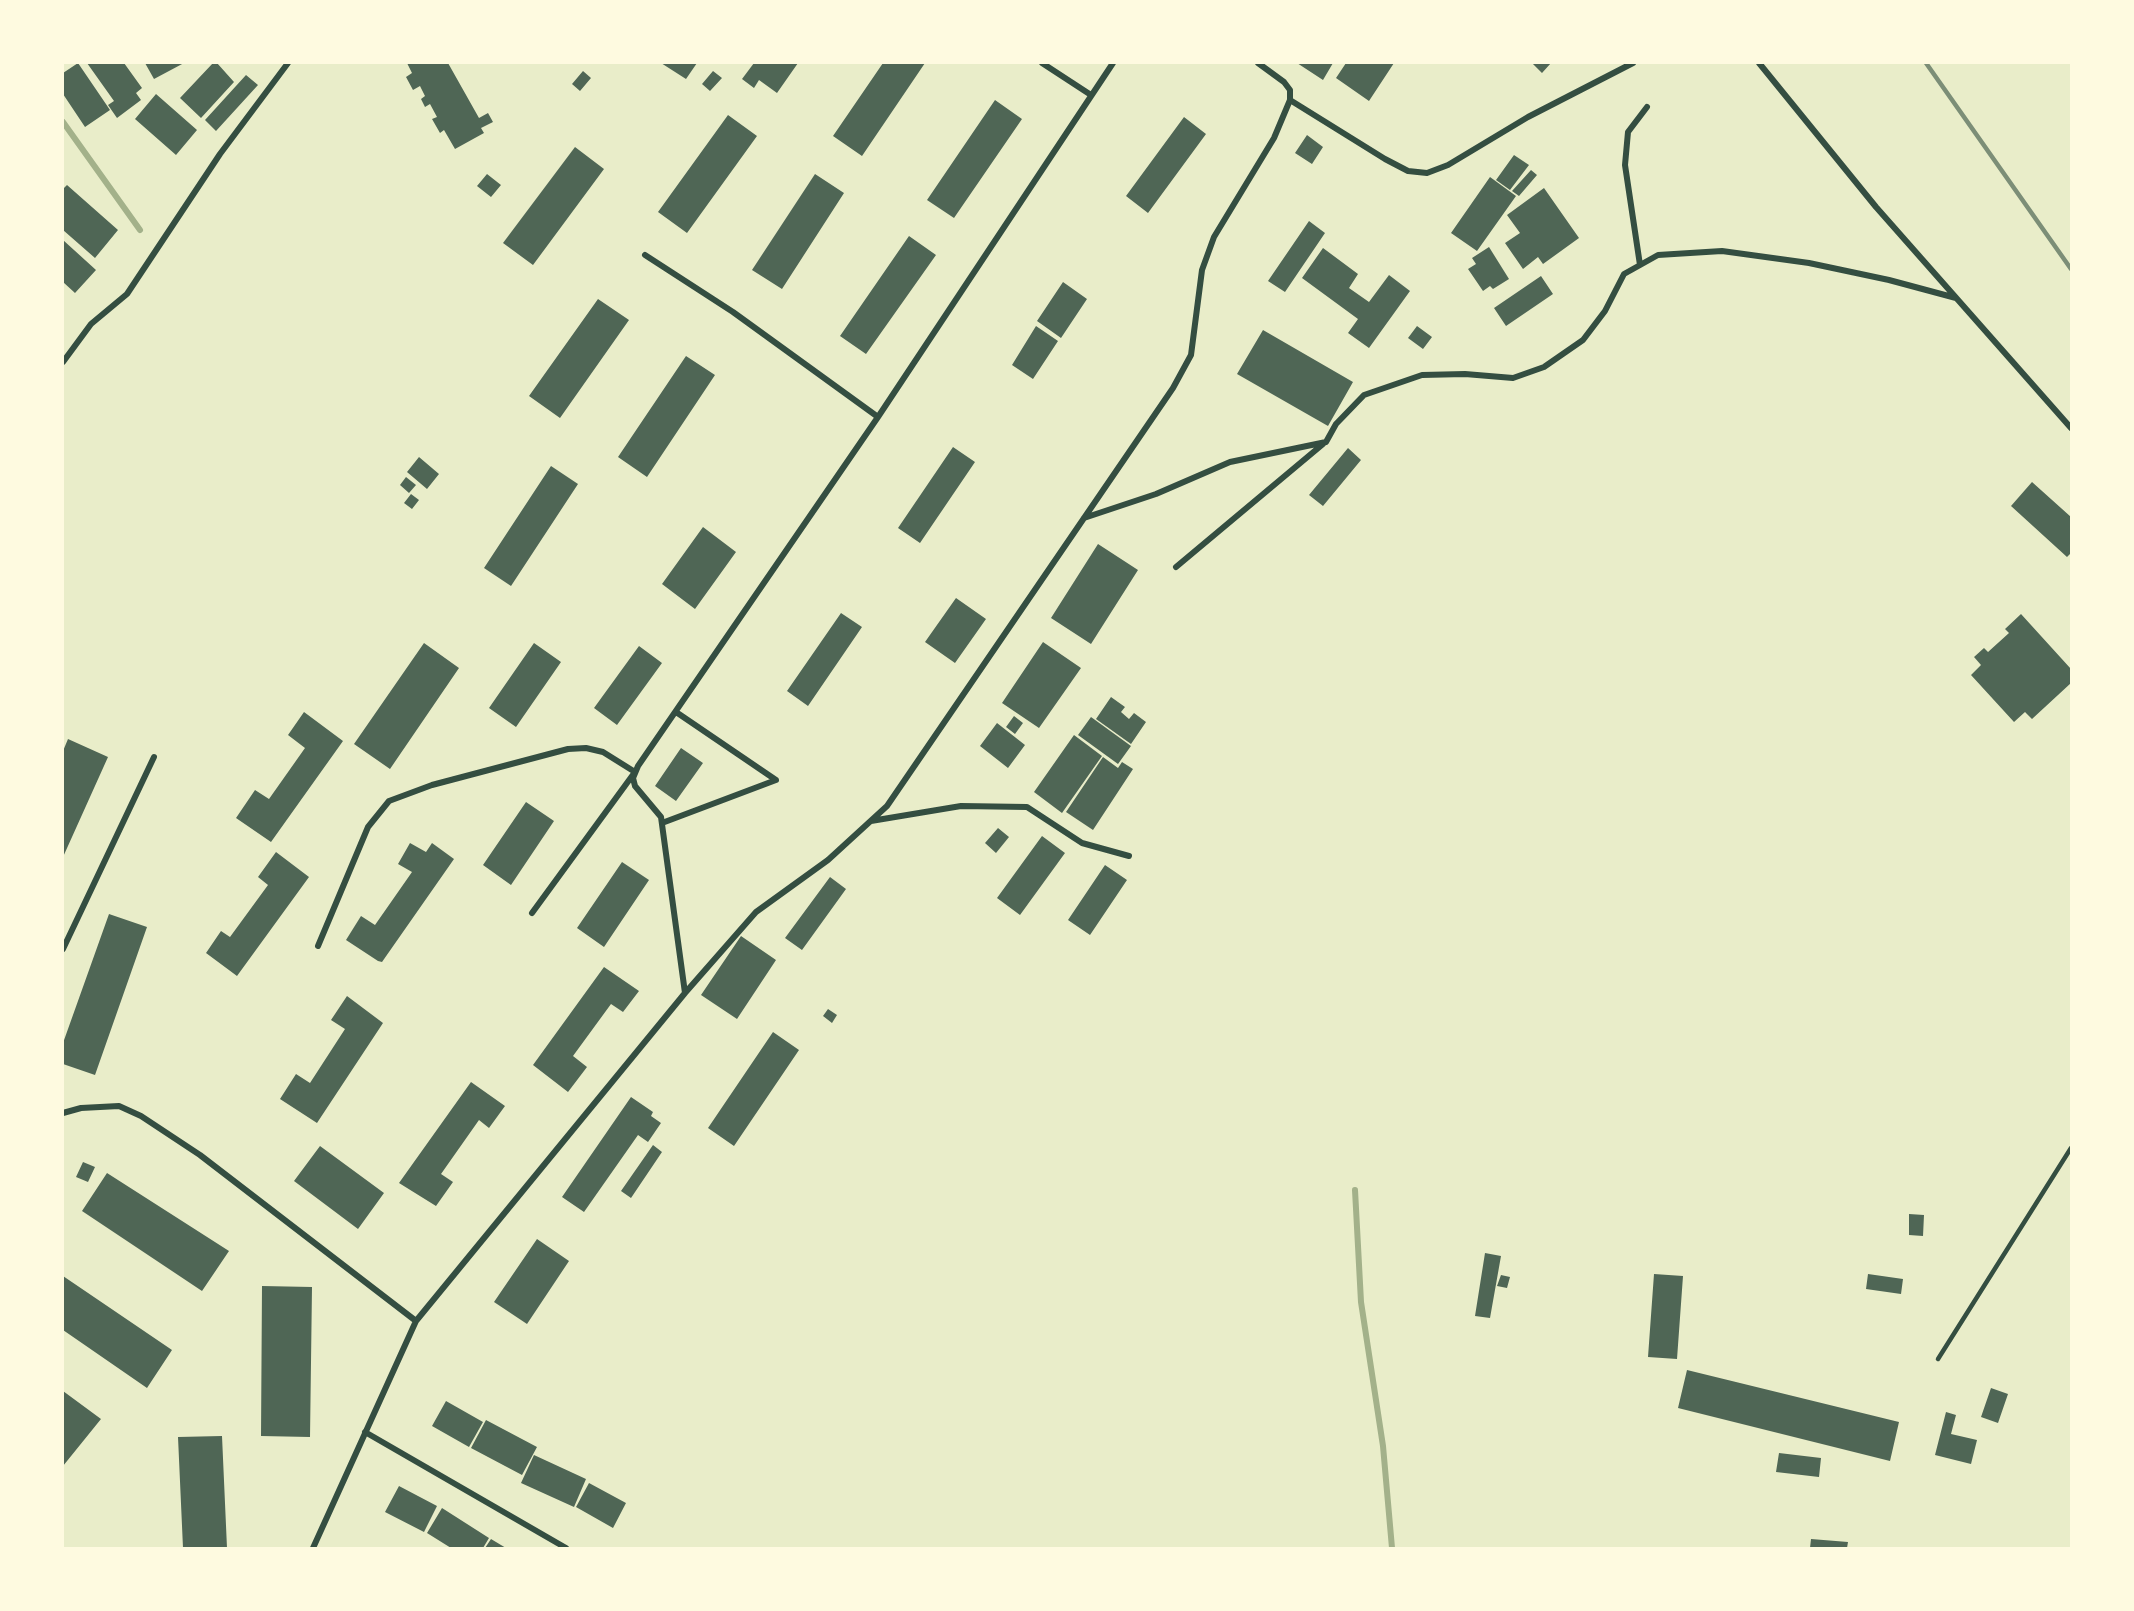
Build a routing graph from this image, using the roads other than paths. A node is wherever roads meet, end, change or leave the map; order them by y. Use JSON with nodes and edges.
{"nodes":[{"id":1,"x":288,"y":63,"type":"edge"},
{"id":2,"x":1042,"y":63,"type":"edge"},
{"id":3,"x":1113,"y":63,"type":"edge"},
{"id":4,"x":1258,"y":63,"type":"edge"},
{"id":5,"x":1633,"y":63,"type":"edge"},
{"id":6,"x":1761,"y":64,"type":"edge"},
{"id":7,"x":1091,"y":95,"type":"junction"},
{"id":8,"x":1290,"y":100,"type":"junction"},
{"id":9,"x":1647,"y":107,"type":"dead end"},
{"id":10,"x":645,"y":255,"type":"dead end"},
{"id":11,"x":1640,"y":265,"type":"junction"},
{"id":12,"x":1956,"y":298,"type":"junction"},
{"id":13,"x":63,"y":362,"type":"edge"},
{"id":14,"x":878,"y":417,"type":"junction"},
{"id":15,"x":2071,"y":428,"type":"edge"},
{"id":16,"x":1326,"y":441,"type":"junction"},
{"id":17,"x":1084,"y":519,"type":"junction"},
{"id":18,"x":1176,"y":567,"type":"dead end"},
{"id":19,"x":676,"y":712,"type":"junction"},
{"id":20,"x":154,"y":757,"type":"dead end"},
{"id":21,"x":635,"y":772,"type":"junction"},
{"id":22,"x":870,"y":821,"type":"junction"},
{"id":23,"x":662,"y":823,"type":"junction"},
{"id":24,"x":1129,"y":856,"type":"dead end"},
{"id":25,"x":532,"y":913,"type":"dead end"},
{"id":26,"x":318,"y":946,"type":"dead end"},
{"id":27,"x":63,"y":949,"type":"edge"},
{"id":28,"x":685,"y":993,"type":"junction"},
{"id":29,"x":63,"y":1113,"type":"edge"},
{"id":30,"x":2071,"y":1148,"type":"edge"},
{"id":31,"x":416,"y":1321,"type":"junction"},
{"id":32,"x":1938,"y":1359,"type":"dead end"},
{"id":33,"x":365,"y":1432,"type":"junction"},
{"id":34,"x":313,"y":1548,"type":"edge"},
{"id":35,"x":566,"y":1548,"type":"edge"}],
"edges":[{"from":1,"to":13,"type":"street"},
{"from":2,"to":7,"type":"street"},
{"from":3,"to":7,"type":"street"},
{"from":4,"to":8,"type":"street"},
{"from":5,"to":8,"type":"street"},
{"from":6,"to":12,"type":"street"},
{"from":7,"to":14,"type":"street"},
{"from":8,"to":17,"type":"street"},
{"from":9,"to":11,"type":"street"},
{"from":10,"to":14,"type":"street"},
{"from":11,"to":12,"type":"street"},
{"from":11,"to":16,"type":"street"},
{"from":12,"to":15,"type":"street"},
{"from":14,"to":19,"type":"street"},
{"from":16,"to":17,"type":"street"},
{"from":16,"to":18,"type":"street"},
{"from":17,"to":22,"type":"street"},
{"from":19,"to":21,"type":"street"},
{"from":19,"to":23,"type":"street"},
{"from":20,"to":27,"type":"street"},
{"from":21,"to":23,"type":"street"},
{"from":21,"to":25,"type":"street"},
{"from":21,"to":26,"type":"street"},
{"from":22,"to":24,"type":"street"},
{"from":22,"to":28,"type":"street"},
{"from":23,"to":28,"type":"street"},
{"from":28,"to":31,"type":"street"},
{"from":29,"to":31,"type":"street"},
{"from":30,"to":32,"type":"lane"},
{"from":31,"to":33,"type":"street"},
{"from":33,"to":34,"type":"street"},
{"from":33,"to":35,"type":"street"}]}
